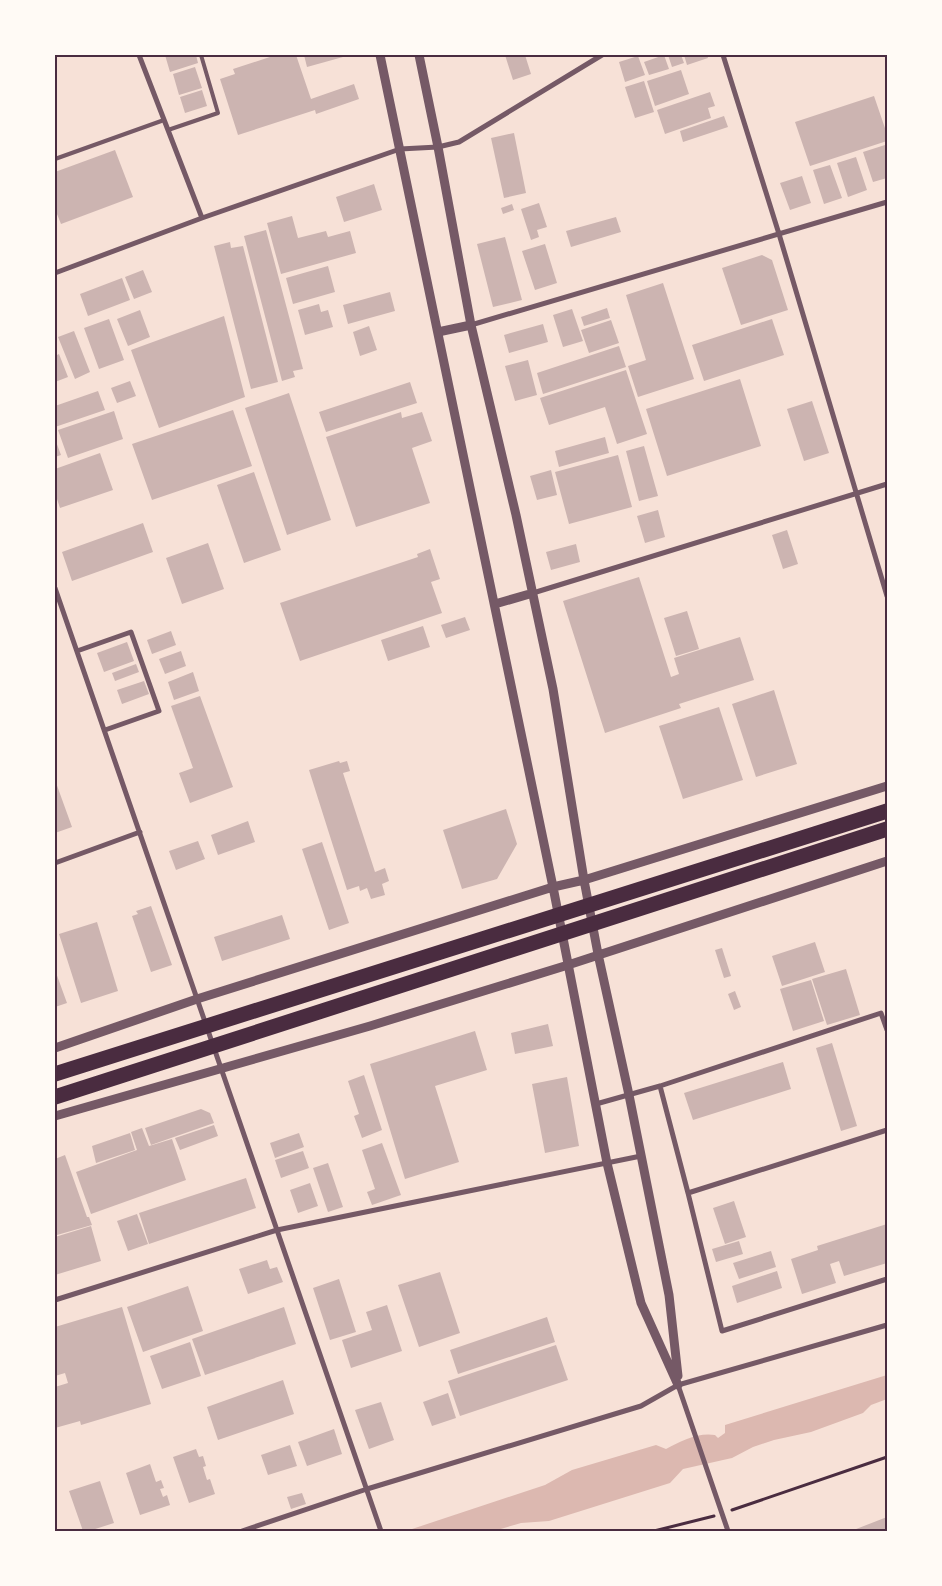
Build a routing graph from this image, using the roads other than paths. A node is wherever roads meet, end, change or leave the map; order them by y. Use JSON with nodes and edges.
{"nodes":[{"id":1,"x":139,"y":55,"type":"edge"},
{"id":2,"x":201,"y":55,"type":"edge"},
{"id":3,"x":380,"y":55,"type":"edge"},
{"id":4,"x":419,"y":55,"type":"edge"},
{"id":5,"x":602,"y":55,"type":"edge"},
{"id":6,"x":723,"y":55,"type":"edge"},
{"id":7,"x":164,"y":120,"type":"junction"},
{"id":8,"x":168,"y":130,"type":"junction"},
{"id":9,"x":438,"y":147,"type":"junction"},
{"id":10,"x":400,"y":149,"type":"junction"},
{"id":11,"x":55,"y":159,"type":"edge"},
{"id":12,"x":887,"y":202,"type":"edge"},
{"id":13,"x":202,"y":218,"type":"junction"},
{"id":14,"x":779,"y":234,"type":"junction"},
{"id":15,"x":55,"y":274,"type":"edge"},
{"id":16,"x":471,"y":325,"type":"junction"},
{"id":17,"x":438,"y":332,"type":"junction"},
{"id":18,"x":887,"y":484,"type":"edge"},
{"id":19,"x":856,"y":494,"type":"junction"},
{"id":20,"x":55,"y":588,"type":"edge"},
{"id":21,"x":533,"y":593,"type":"junction"},
{"id":22,"x":887,"y":596,"type":"edge"},
{"id":23,"x":495,"y":604,"type":"junction"},
{"id":24,"x":77,"y":651,"type":"junction"},
{"id":25,"x":105,"y":730,"type":"junction"},
{"id":26,"x":887,"y":786,"type":"edge"},
{"id":27,"x":887,"y":811,"type":"edge"},
{"id":28,"x":887,"y":829,"type":"edge"},
{"id":29,"x":140,"y":832,"type":"junction"},
{"id":30,"x":887,"y":861,"type":"edge"},
{"id":31,"x":55,"y":863,"type":"edge"},
{"id":32,"x":584,"y":880,"type":"junction"},
{"id":33,"x":553,"y":887,"type":"junction"},
{"id":34,"x":598,"y":954,"type":"junction"},
{"id":35,"x":568,"y":965,"type":"junction"},
{"id":36,"x":196,"y":998,"type":"junction"},
{"id":37,"x":887,"y":1030,"type":"edge"},
{"id":38,"x":55,"y":1048,"type":"edge"},
{"id":39,"x":222,"y":1068,"type":"junction"},
{"id":40,"x":55,"y":1074,"type":"edge"},
{"id":41,"x":660,"y":1086,"type":"junction"},
{"id":42,"x":629,"y":1095,"type":"junction"},
{"id":43,"x":55,"y":1097,"type":"edge"},
{"id":44,"x":596,"y":1104,"type":"junction"},
{"id":45,"x":55,"y":1116,"type":"edge"},
{"id":46,"x":887,"y":1130,"type":"edge"},
{"id":47,"x":641,"y":1156,"type":"junction"},
{"id":48,"x":607,"y":1164,"type":"junction"},
{"id":49,"x":688,"y":1193,"type":"junction"},
{"id":50,"x":277,"y":1230,"type":"junction"},
{"id":51,"x":887,"y":1279,"type":"edge"},
{"id":52,"x":55,"y":1300,"type":"edge"},
{"id":53,"x":887,"y":1325,"type":"edge"},
{"id":54,"x":678,"y":1385,"type":"junction"},
{"id":55,"x":368,"y":1492,"type":"junction"},
{"id":56,"x":242,"y":1531,"type":"edge"},
{"id":57,"x":382,"y":1531,"type":"edge"},
{"id":58,"x":728,"y":1531,"type":"edge"}],
"edges":[{"from":1,"to":7,"type":"street"},
{"from":2,"to":8,"type":"lane"},
{"from":3,"to":10,"type":"street"},
{"from":4,"to":9,"type":"street"},
{"from":5,"to":9,"type":"street"},
{"from":6,"to":14,"type":"street"},
{"from":7,"to":8,"type":"street"},
{"from":7,"to":11,"type":"lane"},
{"from":8,"to":13,"type":"street"},
{"from":9,"to":10,"type":"street"},
{"from":9,"to":16,"type":"street"},
{"from":10,"to":13,"type":"street"},
{"from":10,"to":17,"type":"street"},
{"from":12,"to":14,"type":"street"},
{"from":13,"to":15,"type":"street"},
{"from":14,"to":16,"type":"street"},
{"from":14,"to":19,"type":"street"},
{"from":16,"to":17,"type":"street"},
{"from":16,"to":21,"type":"street"},
{"from":17,"to":23,"type":"street"},
{"from":18,"to":19,"type":"street"},
{"from":19,"to":21,"type":"street"},
{"from":19,"to":22,"type":"street"},
{"from":20,"to":24,"type":"street"},
{"from":21,"to":23,"type":"street"},
{"from":21,"to":32,"type":"street"},
{"from":23,"to":33,"type":"street"},
{"from":24,"to":25,"type":"street"},
{"from":24,"to":25,"type":"street"},
{"from":25,"to":29,"type":"street"},
{"from":26,"to":32,"type":"street"},
{"from":27,"to":40,"type":"highway"},
{"from":28,"to":43,"type":"highway"},
{"from":29,"to":31,"type":"street"},
{"from":29,"to":36,"type":"street"},
{"from":30,"to":34,"type":"street"},
{"from":32,"to":33,"type":"street"},
{"from":32,"to":34,"type":"street"},
{"from":33,"to":35,"type":"street"},
{"from":33,"to":36,"type":"street"},
{"from":34,"to":35,"type":"street"},
{"from":34,"to":42,"type":"street"},
{"from":35,"to":39,"type":"street"},
{"from":35,"to":44,"type":"street"},
{"from":36,"to":38,"type":"street"},
{"from":36,"to":39,"type":"street"},
{"from":37,"to":41,"type":"street"},
{"from":39,"to":45,"type":"street"},
{"from":39,"to":50,"type":"street"},
{"from":41,"to":42,"type":"street"},
{"from":41,"to":49,"type":"street"},
{"from":42,"to":44,"type":"street"},
{"from":42,"to":47,"type":"street"},
{"from":44,"to":48,"type":"street"},
{"from":46,"to":49,"type":"street"},
{"from":47,"to":48,"type":"street"},
{"from":47,"to":54,"type":"street"},
{"from":48,"to":50,"type":"street"},
{"from":48,"to":54,"type":"street"},
{"from":49,"to":51,"type":"street"},
{"from":50,"to":52,"type":"street"},
{"from":50,"to":55,"type":"street"},
{"from":53,"to":54,"type":"street"},
{"from":54,"to":55,"type":"street"},
{"from":54,"to":58,"type":"street"},
{"from":55,"to":56,"type":"street"},
{"from":55,"to":57,"type":"street"}]}
